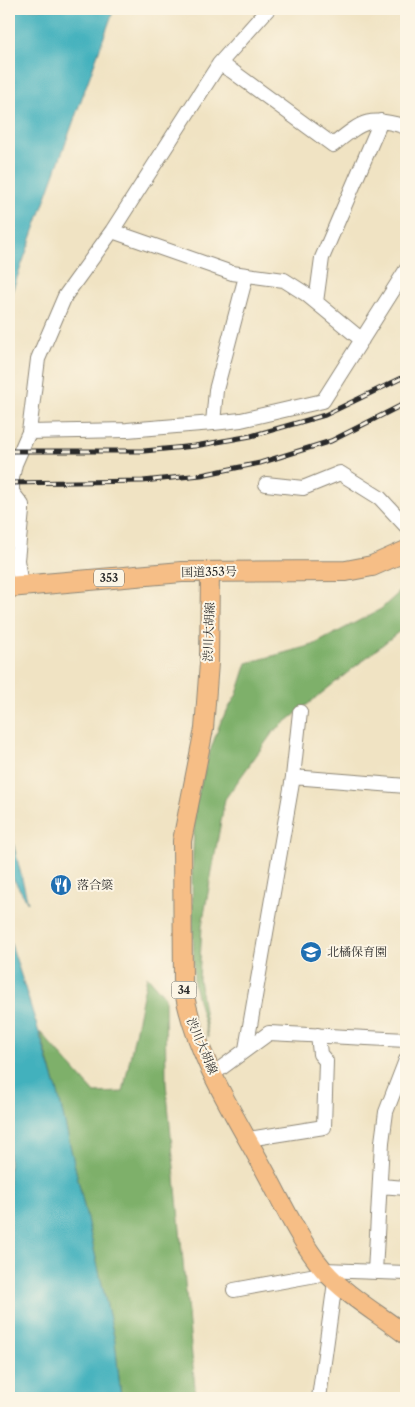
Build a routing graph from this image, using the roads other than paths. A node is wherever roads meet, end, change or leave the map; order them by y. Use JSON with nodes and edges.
{"nodes":[{"id":1,"x":268,"y":9,"type":"edge"},
{"id":2,"x":219,"y":64,"type":"junction"},
{"id":3,"x":381,"y":121,"type":"junction"},
{"id":4,"x":406,"y":127,"type":"edge"},
{"id":5,"x":112,"y":231,"type":"junction"},
{"id":6,"x":406,"y":270,"type":"edge"},
{"id":7,"x":246,"y":276,"type":"junction"},
{"id":8,"x":316,"y":302,"type":"junction"},
{"id":9,"x":362,"y":340,"type":"junction"},
{"id":10,"x":214,"y":423,"type":"junction"},
{"id":11,"x":29,"y":432,"type":"junction"},
{"id":12,"x":266,"y":484,"type":"dead end"},
{"id":13,"x":406,"y":526,"type":"edge"},
{"id":14,"x":406,"y":551,"type":"edge"},
{"id":15,"x":210,"y":572,"type":"junction"},
{"id":16,"x":15,"y":587,"type":"edge"},
{"id":17,"x":300,"y":712,"type":"dead end"},
{"id":18,"x":293,"y":778,"type":"junction"},
{"id":19,"x":406,"y":786,"type":"edge"},
{"id":20,"x":318,"y":1034,"type":"junction"},
{"id":21,"x":406,"y":1040,"type":"edge"},
{"id":22,"x":246,"y":1049,"type":"junction"},
{"id":23,"x":406,"y":1060,"type":"edge"},
{"id":24,"x":213,"y":1074,"type":"junction"},
{"id":25,"x":248,"y":1139,"type":"junction"},
{"id":26,"x":380,"y":1186,"type":"junction"},
{"id":27,"x":406,"y":1188,"type":"edge"},
{"id":28,"x":376,"y":1272,"type":"junction"},
{"id":29,"x":406,"y":1273,"type":"edge"},
{"id":30,"x":328,"y":1275,"type":"junction"},
{"id":31,"x":234,"y":1290,"type":"dead end"},
{"id":32,"x":406,"y":1335,"type":"edge"},
{"id":33,"x":319,"y":1398,"type":"edge"}],
"edges":[{"from":1,"to":2,"type":"street"},
{"from":2,"to":3,"type":"street"},
{"from":2,"to":5,"type":"street"},
{"from":3,"to":4,"type":"street"},
{"from":3,"to":8,"type":"street"},
{"from":5,"to":7,"type":"street"},
{"from":5,"to":11,"type":"street"},
{"from":6,"to":9,"type":"street"},
{"from":7,"to":8,"type":"street"},
{"from":7,"to":10,"type":"street"},
{"from":8,"to":9,"type":"street"},
{"from":9,"to":10,"type":"street"},
{"from":10,"to":11,"type":"street"},
{"from":11,"to":16,"type":"street"},
{"from":12,"to":13,"type":"street"},
{"from":14,"to":15,"type":"highway","name":"国道353号","number":"353"},
{"from":15,"to":16,"type":"highway","name":"国道353号","number":"353"},
{"from":15,"to":24,"type":"main road","name":"渋川大胡線","number":"34"},
{"from":17,"to":18,"type":"street"},
{"from":18,"to":19,"type":"street"},
{"from":18,"to":22,"type":"street"},
{"from":20,"to":21,"type":"street"},
{"from":20,"to":22,"type":"street"},
{"from":20,"to":25,"type":"street"},
{"from":22,"to":24,"type":"street"},
{"from":23,"to":26,"type":"street"},
{"from":24,"to":25,"type":"main road","name":"渋川大胡線","number":"34"},
{"from":25,"to":30,"type":"main road","name":"渋川大胡線","number":"34"},
{"from":26,"to":27,"type":"street"},
{"from":26,"to":28,"type":"street"},
{"from":28,"to":29,"type":"street"},
{"from":28,"to":30,"type":"street"},
{"from":30,"to":31,"type":"street"},
{"from":30,"to":32,"type":"main road","name":"渋川大胡線","number":"34"},
{"from":30,"to":33,"type":"street"}]}
